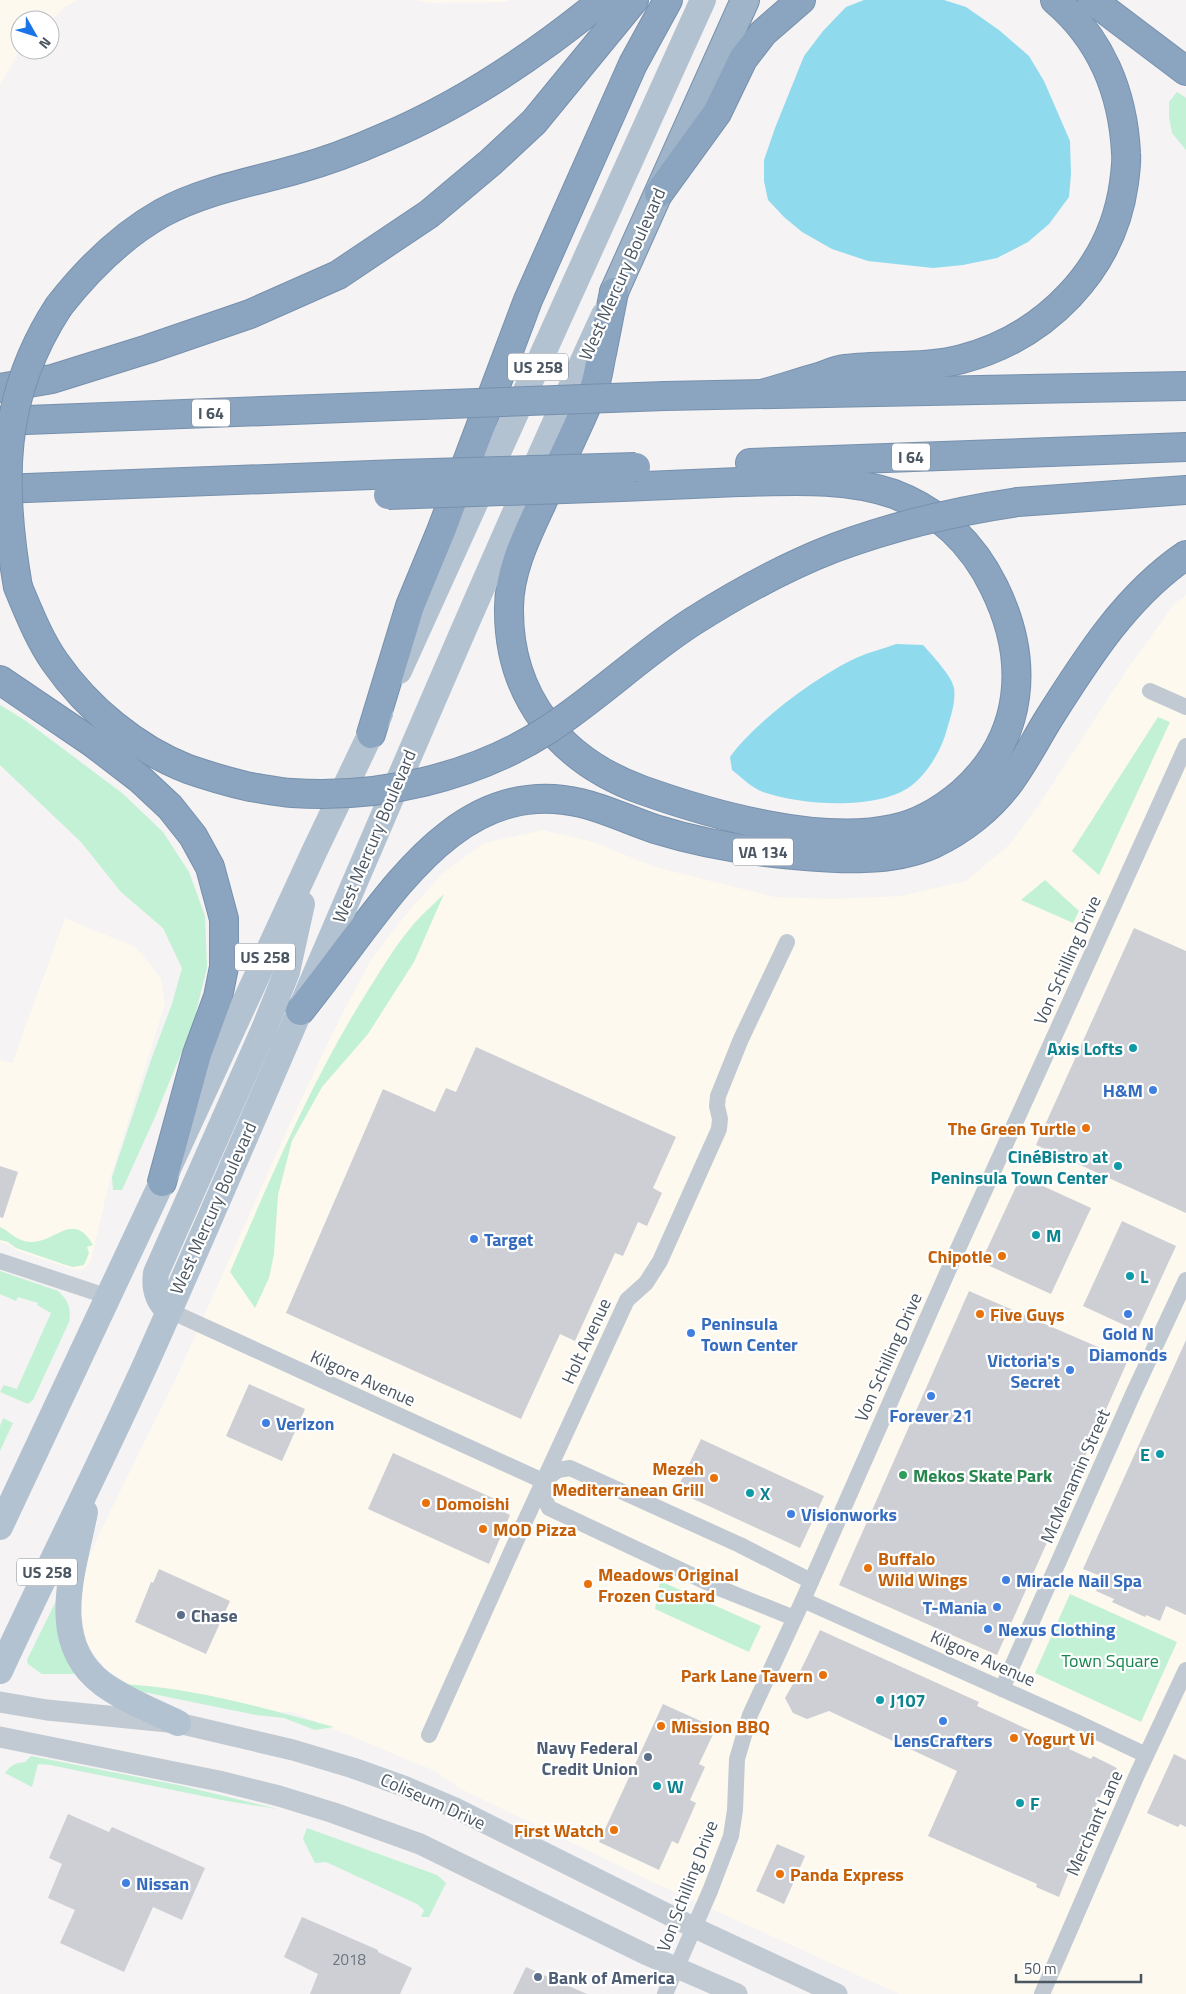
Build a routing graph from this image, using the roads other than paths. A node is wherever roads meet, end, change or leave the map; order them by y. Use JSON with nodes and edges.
{"nodes":[{"id":1,"x":603,"y":0,"type":"edge"},
{"id":2,"x":634,"y":0,"type":"edge"},
{"id":3,"x":668,"y":0,"type":"edge"},
{"id":4,"x":703,"y":0,"type":"edge"},
{"id":5,"x":745,"y":0,"type":"edge"},
{"id":6,"x":801,"y":0,"type":"edge"},
{"id":7,"x":1055,"y":0,"type":"edge"},
{"id":8,"x":1092,"y":0,"type":"edge"},
{"id":9,"x":1186,"y":71,"type":"edge"},
{"id":10,"x":659,"y":193,"type":"junction"},
{"id":11,"x":614,"y":292,"type":"junction"},
{"id":12,"x":1186,"y":386,"type":"edge"},
{"id":13,"x":0,"y":388,"type":"edge"},
{"id":14,"x":765,"y":393,"type":"junction"},
{"id":15,"x":0,"y":421,"type":"edge"},
{"id":16,"x":1186,"y":447,"type":"edge"},
{"id":17,"x":629,"y":477,"type":"junction"},
{"id":18,"x":0,"y":489,"type":"edge"},
{"id":19,"x":1186,"y":490,"type":"edge"},
{"id":20,"x":1186,"y":555,"type":"edge"},
{"id":21,"x":0,"y":680,"type":"edge"},
{"id":22,"x":1150,"y":691,"type":"dead end"},
{"id":23,"x":1186,"y":707,"type":"edge"},
{"id":24,"x":371,"y":734,"type":"junction"},
{"id":25,"x":1186,"y":746,"type":"edge"},
{"id":26,"x":315,"y":850,"type":"junction"},
{"id":27,"x":787,"y":942,"type":"dead end"},
{"id":28,"x":300,"y":1011,"type":"junction"},
{"id":29,"x":162,"y":1182,"type":"junction"},
{"id":30,"x":0,"y":1261,"type":"edge"},
{"id":31,"x":1186,"y":1280,"type":"edge"},
{"id":32,"x":109,"y":1297,"type":"junction"},
{"id":33,"x":168,"y":1310,"type":"junction"},
{"id":34,"x":93,"y":1472,"type":"junction"},
{"id":35,"x":543,"y":1481,"type":"junction"},
{"id":36,"x":0,"y":1527,"type":"edge"},
{"id":37,"x":811,"y":1581,"type":"junction"},
{"id":38,"x":803,"y":1600,"type":"junction"},
{"id":39,"x":794,"y":1618,"type":"junction"},
{"id":40,"x":1186,"y":1670,"type":"edge"},
{"id":41,"x":0,"y":1671,"type":"edge"},
{"id":42,"x":1002,"y":1689,"type":"junction"},
{"id":43,"x":0,"y":1702,"type":"edge"},
{"id":44,"x":178,"y":1723,"type":"junction"},
{"id":45,"x":429,"y":1735,"type":"dead end"},
{"id":46,"x":0,"y":1737,"type":"edge"},
{"id":47,"x":1146,"y":1755,"type":"junction"},
{"id":48,"x":695,"y":1928,"type":"junction"},
{"id":49,"x":677,"y":1967,"type":"junction"},
{"id":50,"x":665,"y":1994,"type":"edge"},
{"id":51,"x":737,"y":1994,"type":"edge"},
{"id":52,"x":837,"y":1994,"type":"edge"},
{"id":53,"x":1042,"y":1994,"type":"edge"}],
"edges":[{"from":1,"to":19,"type":"highway","bridge":true},
{"from":2,"to":13,"type":"highway"},
{"from":3,"to":24,"type":"highway"},
{"from":4,"to":24,"type":"main road","number":"US 258"},
{"from":5,"to":10,"type":"highway","name":"West Mercury Boulevard","number":"US 258"},
{"from":6,"to":10,"type":"highway"},
{"from":7,"to":14,"type":"highway"},
{"from":8,"to":9,"type":"highway"},
{"from":10,"to":11,"type":"highway","name":"West Mercury Boulevard","number":"US 258"},
{"from":11,"to":17,"type":"highway"},
{"from":11,"to":28,"type":"main road","name":"West Mercury Boulevard","number":"US 258"},
{"from":12,"to":14,"type":"highway","number":"I 64"},
{"from":14,"to":15,"type":"highway","number":"I 64","bridge":true},
{"from":16,"to":17,"type":"highway","number":"I 64"},
{"from":17,"to":18,"type":"highway","number":"I 64","bridge":true},
{"from":20,"to":28,"type":"highway","number":"VA 134"},
{"from":21,"to":29,"type":"highway"},
{"from":22,"to":23,"type":"street"},
{"from":24,"to":26,"type":"main road","number":"US 258"},
{"from":25,"to":37,"type":"street","name":"Von Schilling Drive"},
{"from":26,"to":29,"type":"main road","number":"US 258"},
{"from":26,"to":33,"type":"main road"},
{"from":27,"to":35,"type":"street","name":"Holt Avenue"},
{"from":28,"to":33,"type":"main road","name":"West Mercury Boulevard","number":"US 258"},
{"from":29,"to":32,"type":"main road","number":"US 258"},
{"from":30,"to":32,"type":"street"},
{"from":31,"to":42,"type":"street","name":"McMenamin Street"},
{"from":32,"to":36,"type":"main road","number":"US 258"},
{"from":33,"to":34,"type":"main road","name":"West Mercury Boulevard","number":"US 258"},
{"from":33,"to":35,"type":"street","name":"Kilgore Avenue"},
{"from":34,"to":41,"type":"main road","name":"West Mercury Boulevard","number":"US 258"},
{"from":34,"to":44,"type":"main road"},
{"from":35,"to":37,"type":"street"},
{"from":35,"to":39,"type":"street"},
{"from":35,"to":45,"type":"street","name":"Holt Avenue"},
{"from":37,"to":38,"type":"street","name":"Von Schilling Drive"},
{"from":38,"to":39,"type":"street","name":"Von Schilling Drive"},
{"from":38,"to":42,"type":"street","name":"Kilgore Avenue"},
{"from":39,"to":48,"type":"street","name":"Von Schilling Drive"},
{"from":40,"to":47,"type":"street","name":"Merchant Lane"},
{"from":42,"to":47,"type":"street","name":"Kilgore Avenue"},
{"from":43,"to":44,"type":"street","name":"Coliseum Drive"},
{"from":44,"to":48,"type":"street","name":"Coliseum Drive"},
{"from":46,"to":49,"type":"street"},
{"from":47,"to":53,"type":"street","name":"Merchant Lane"},
{"from":48,"to":49,"type":"street","name":"Von Schilling Drive"},
{"from":48,"to":52,"type":"street","name":"Coliseum Drive"},
{"from":49,"to":50,"type":"street","name":"Von Schilling Drive"},
{"from":49,"to":51,"type":"street"}]}
